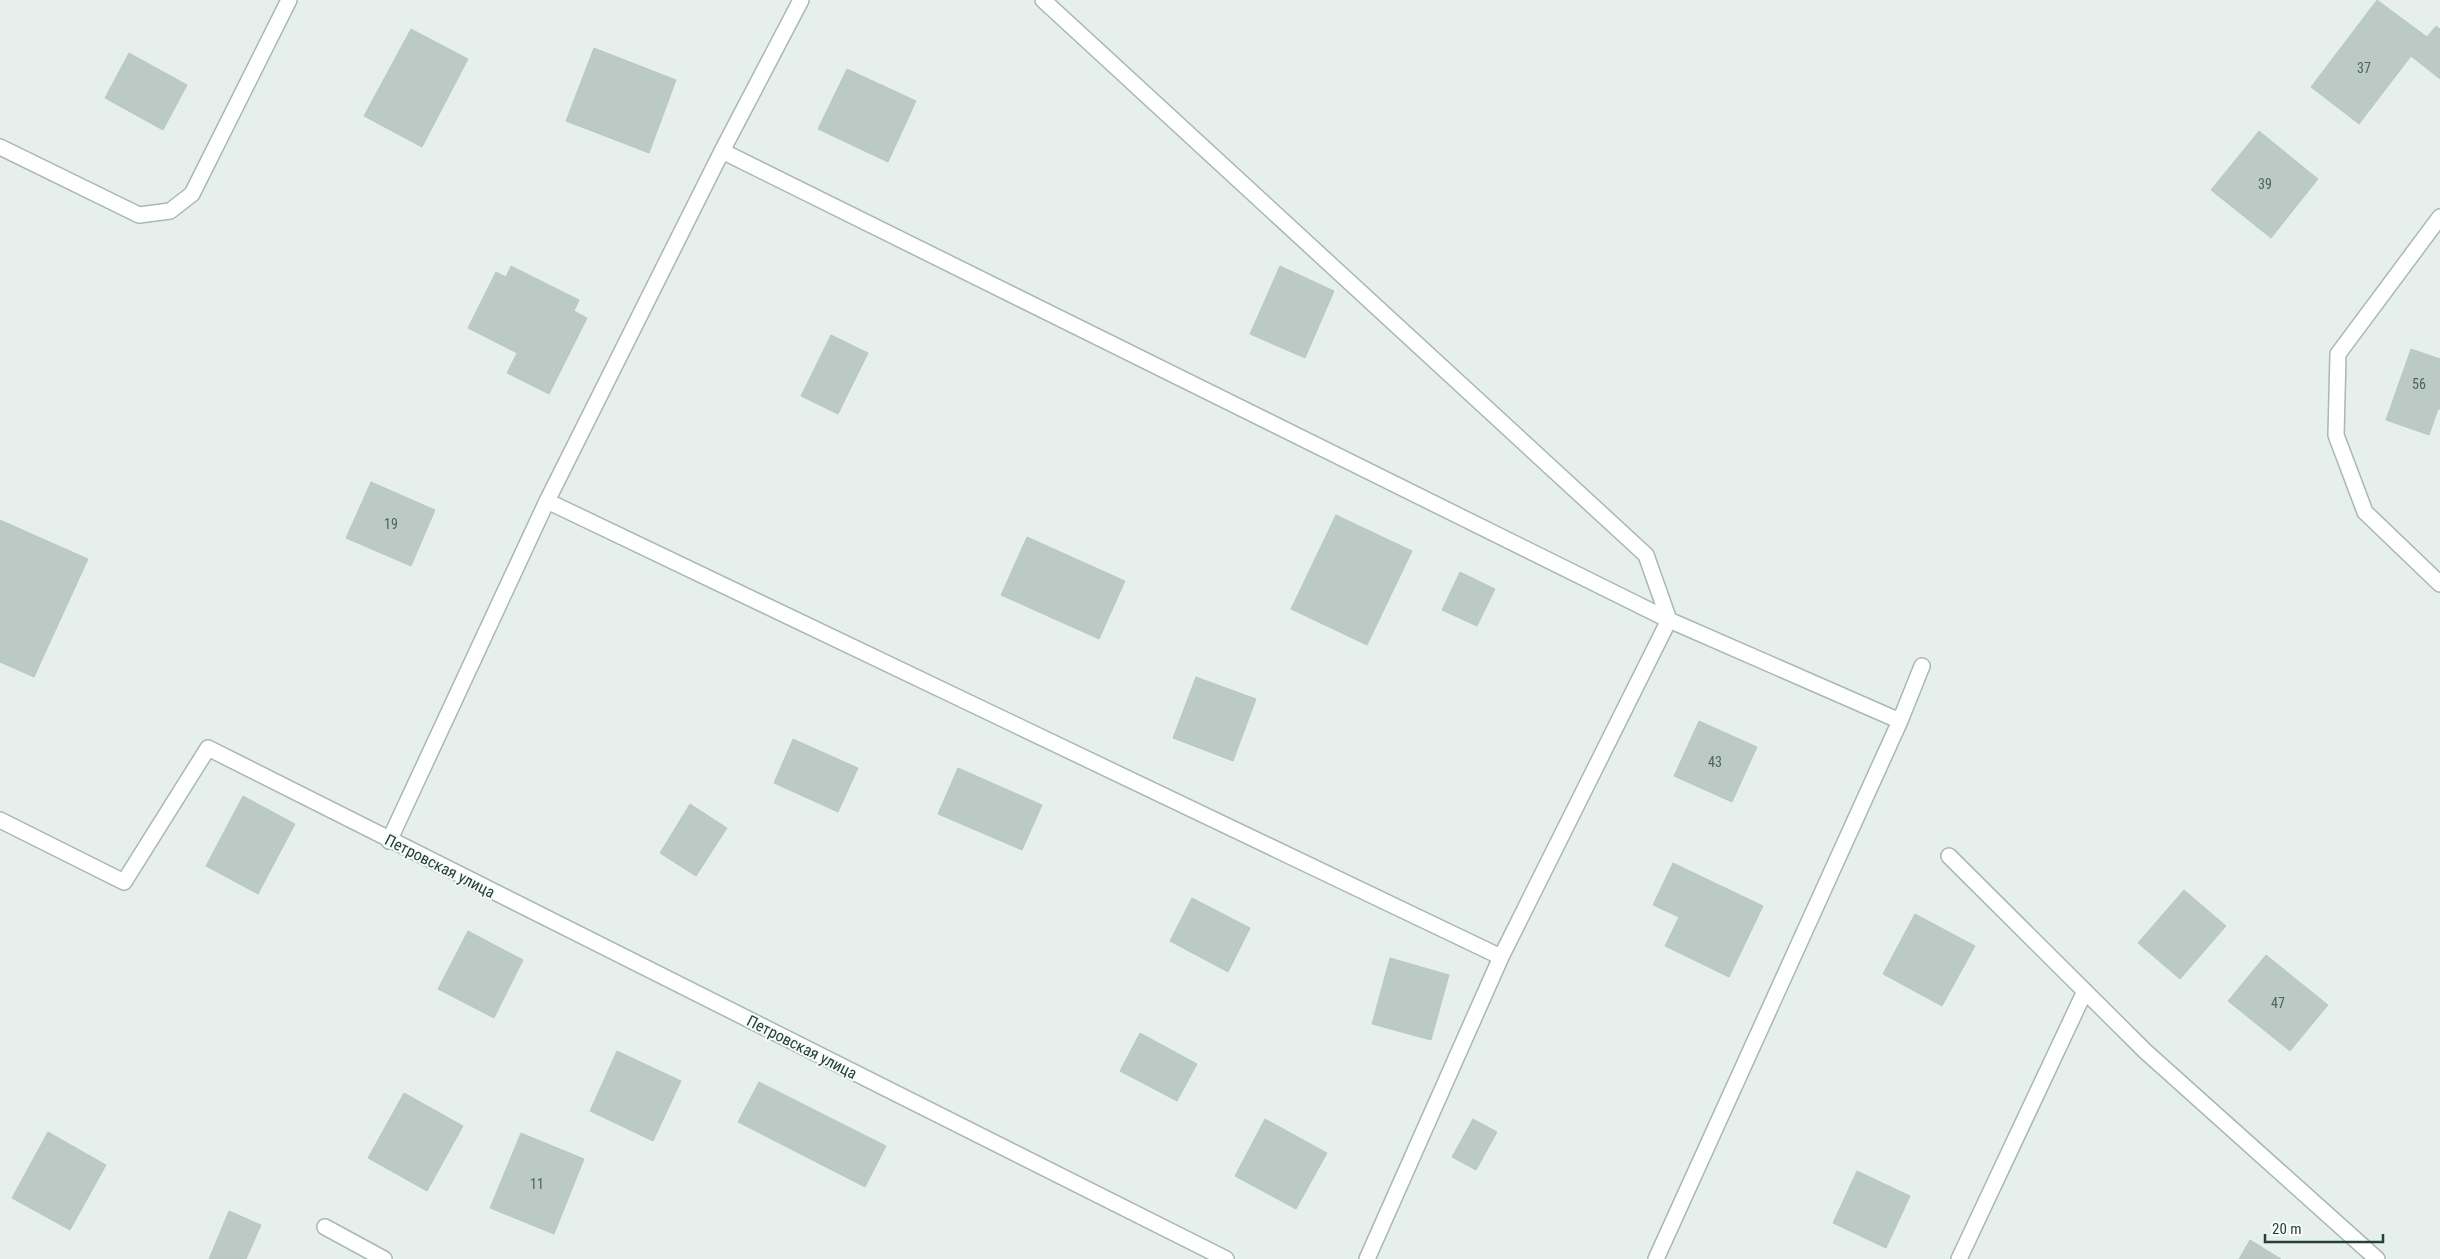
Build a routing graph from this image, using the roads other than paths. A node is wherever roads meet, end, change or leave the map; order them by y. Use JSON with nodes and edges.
{"nodes":[{"id":1,"x":289,"y":0,"type":"edge"},
{"id":2,"x":801,"y":0,"type":"edge"},
{"id":3,"x":1043,"y":0,"type":"edge"},
{"id":4,"x":0,"y":147,"type":"edge"},
{"id":5,"x":722,"y":151,"type":"junction"},
{"id":6,"x":2440,"y":217,"type":"edge"},
{"id":7,"x":547,"y":501,"type":"junction"},
{"id":8,"x":2440,"y":584,"type":"edge"},
{"id":9,"x":1669,"y":620,"type":"junction"},
{"id":10,"x":1922,"y":666,"type":"dead end"},
{"id":11,"x":1900,"y":721,"type":"junction"},
{"id":12,"x":0,"y":820,"type":"edge"},
{"id":13,"x":384,"y":838,"type":"junction"},
{"id":14,"x":1949,"y":856,"type":"dead end"},
{"id":15,"x":1501,"y":957,"type":"junction"},
{"id":16,"x":2085,"y":991,"type":"junction"},
{"id":17,"x":325,"y":1227,"type":"dead end"},
{"id":18,"x":384,"y":1259,"type":"edge"},
{"id":19,"x":1226,"y":1259,"type":"edge"},
{"id":20,"x":1367,"y":1259,"type":"edge"},
{"id":21,"x":1656,"y":1259,"type":"edge"},
{"id":22,"x":1959,"y":1259,"type":"edge"},
{"id":23,"x":2377,"y":1259,"type":"edge"}],
"edges":[{"from":1,"to":4,"type":"street"},
{"from":2,"to":5,"type":"street"},
{"from":3,"to":9,"type":"street"},
{"from":5,"to":7,"type":"street"},
{"from":5,"to":9,"type":"street"},
{"from":6,"to":8,"type":"street"},
{"from":7,"to":13,"type":"street"},
{"from":7,"to":15,"type":"street"},
{"from":9,"to":11,"type":"street"},
{"from":9,"to":15,"type":"street"},
{"from":10,"to":11,"type":"street"},
{"from":11,"to":21,"type":"street"},
{"from":12,"to":13,"type":"street","name":"Петровская улица"},
{"from":13,"to":19,"type":"street","name":"Петровская улица"},
{"from":14,"to":16,"type":"street"},
{"from":15,"to":20,"type":"street"},
{"from":16,"to":22,"type":"street"},
{"from":16,"to":23,"type":"street"},
{"from":17,"to":18,"type":"street"}]}
